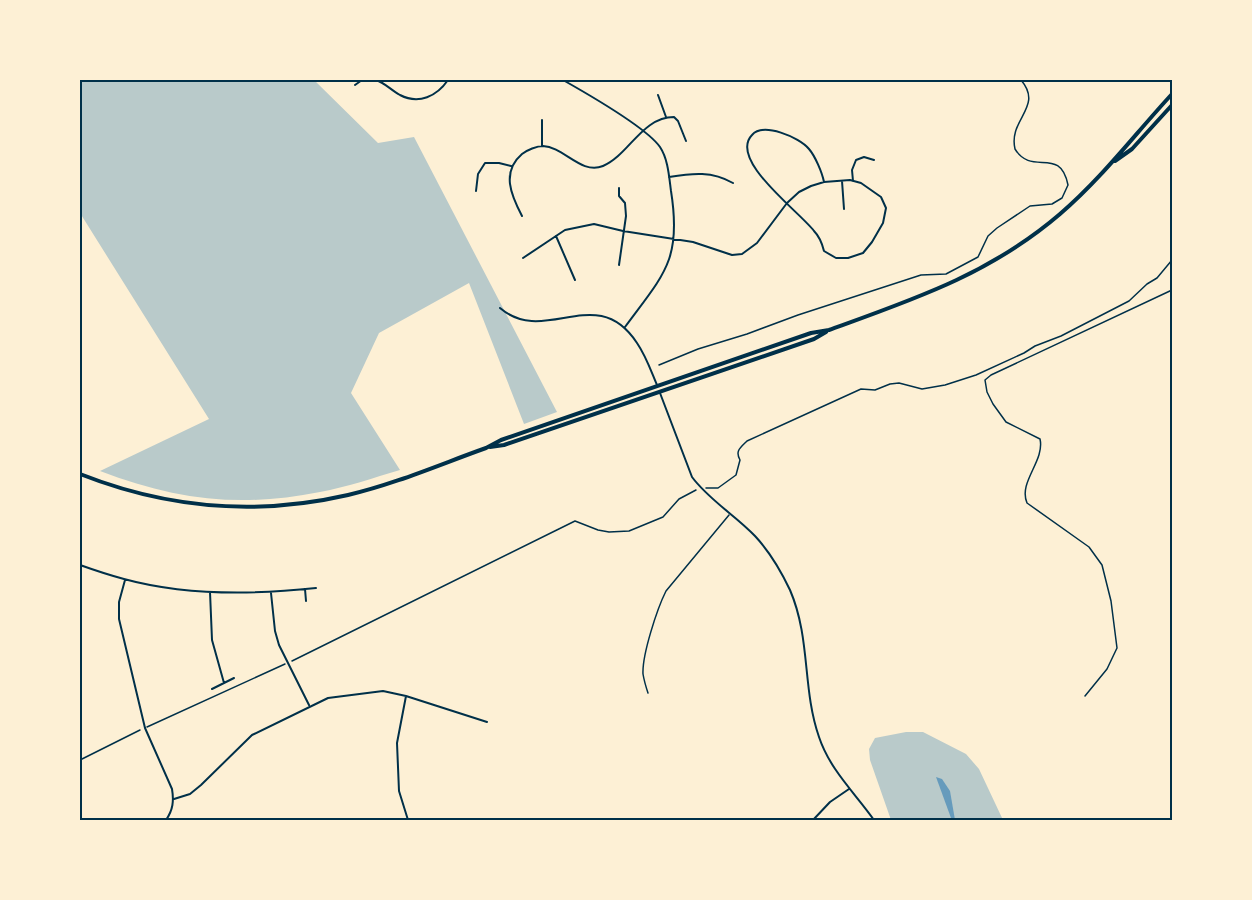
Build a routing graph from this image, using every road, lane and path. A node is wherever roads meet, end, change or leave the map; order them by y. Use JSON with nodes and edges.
{"nodes":[{"id":1,"x":362,"y":80,"type":"edge"},
{"id":2,"x":376,"y":80,"type":"edge"},
{"id":3,"x":448,"y":80,"type":"edge"},
{"id":4,"x":563,"y":80,"type":"edge"},
{"id":5,"x":1021,"y":80,"type":"edge"},
{"id":6,"x":355,"y":85,"type":"dead end"},
{"id":7,"x":1173,"y":94,"type":"edge"},
{"id":8,"x":658,"y":95,"type":"dead end"},
{"id":9,"x":1173,"y":108,"type":"edge"},
{"id":10,"x":666,"y":117,"type":"junction"},
{"id":11,"x":542,"y":120,"type":"dead end"},
{"id":12,"x":643,"y":130,"type":"junction"},
{"id":13,"x":686,"y":141,"type":"dead end"},
{"id":14,"x":542,"y":146,"type":"junction"},
{"id":15,"x":874,"y":160,"type":"dead end"},
{"id":16,"x":1112,"y":164,"type":"junction"},
{"id":17,"x":511,"y":166,"type":"junction"},
{"id":18,"x":669,"y":177,"type":"junction"},
{"id":19,"x":842,"y":181,"type":"junction"},
{"id":20,"x":853,"y":181,"type":"junction"},
{"id":21,"x":824,"y":182,"type":"junction"},
{"id":22,"x":733,"y":183,"type":"dead end"},
{"id":23,"x":619,"y":188,"type":"dead end"},
{"id":24,"x":476,"y":191,"type":"dead end"},
{"id":25,"x":787,"y":203,"type":"junction"},
{"id":26,"x":844,"y":209,"type":"dead end"},
{"id":27,"x":522,"y":216,"type":"dead end"},
{"id":28,"x":622,"y":231,"type":"junction"},
{"id":29,"x":556,"y":236,"type":"junction"},
{"id":30,"x":674,"y":240,"type":"junction"},
{"id":31,"x":523,"y":258,"type":"dead end"},
{"id":32,"x":1173,"y":260,"type":"edge"},
{"id":33,"x":619,"y":265,"type":"dead end"},
{"id":34,"x":575,"y":280,"type":"dead end"},
{"id":35,"x":1173,"y":290,"type":"edge"},
{"id":36,"x":500,"y":308,"type":"dead end"},
{"id":37,"x":624,"y":327,"type":"junction"},
{"id":38,"x":829,"y":330,"type":"junction"},
{"id":39,"x":659,"y":365,"type":"dead end"},
{"id":40,"x":657,"y":385,"type":"junction"},
{"id":41,"x":660,"y":393,"type":"junction"},
{"id":42,"x":486,"y":448,"type":"junction"},
{"id":43,"x":80,"y":474,"type":"edge"},
{"id":44,"x":700,"y":487,"type":"junction"},
{"id":45,"x":730,"y":515,"type":"junction"},
{"id":46,"x":80,"y":565,"type":"edge"},
{"id":47,"x":125,"y":580,"type":"junction"},
{"id":48,"x":316,"y":588,"type":"dead end"},
{"id":49,"x":305,"y":589,"type":"junction"},
{"id":50,"x":210,"y":592,"type":"junction"},
{"id":51,"x":271,"y":593,"type":"junction"},
{"id":52,"x":306,"y":601,"type":"dead end"},
{"id":53,"x":288,"y":663,"type":"junction"},
{"id":54,"x":234,"y":678,"type":"dead end"},
{"id":55,"x":224,"y":683,"type":"junction"},
{"id":56,"x":212,"y":688,"type":"dead end"},
{"id":57,"x":648,"y":693,"type":"dead end"},
{"id":58,"x":406,"y":696,"type":"junction"},
{"id":59,"x":1085,"y":696,"type":"dead end"},
{"id":60,"x":310,"y":706,"type":"junction"},
{"id":61,"x":487,"y":722,"type":"dead end"},
{"id":62,"x":145,"y":728,"type":"junction"},
{"id":63,"x":80,"y":760,"type":"edge"},
{"id":64,"x":849,"y":789,"type":"junction"},
{"id":65,"x":174,"y":799,"type":"junction"},
{"id":66,"x":166,"y":820,"type":"edge"},
{"id":67,"x":408,"y":820,"type":"edge"},
{"id":68,"x":813,"y":820,"type":"edge"},
{"id":69,"x":874,"y":820,"type":"edge"}],
"edges":[{"from":1,"to":6,"type":"street"},
{"from":2,"to":3,"type":"street"},
{"from":4,"to":12,"type":"street"},
{"from":5,"to":39,"type":"path"},
{"from":7,"to":16,"type":"highway"},
{"from":8,"to":10,"type":"street"},
{"from":9,"to":16,"type":"highway"},
{"from":10,"to":12,"type":"street"},
{"from":10,"to":13,"type":"street"},
{"from":11,"to":14,"type":"street"},
{"from":12,"to":14,"type":"street"},
{"from":12,"to":18,"type":"street"},
{"from":14,"to":17,"type":"street"},
{"from":15,"to":20,"type":"street"},
{"from":16,"to":38,"type":"highway"},
{"from":17,"to":24,"type":"street"},
{"from":17,"to":27,"type":"street"},
{"from":18,"to":22,"type":"street"},
{"from":18,"to":30,"type":"street"},
{"from":19,"to":20,"type":"street"},
{"from":19,"to":21,"type":"street"},
{"from":19,"to":26,"type":"street"},
{"from":20,"to":25,"type":"street"},
{"from":21,"to":25,"type":"street"},
{"from":21,"to":25,"type":"street"},
{"from":23,"to":28,"type":"street"},
{"from":25,"to":30,"type":"street"},
{"from":28,"to":29,"type":"street"},
{"from":28,"to":30,"type":"street"},
{"from":28,"to":33,"type":"street"},
{"from":29,"to":31,"type":"street"},
{"from":29,"to":34,"type":"street"},
{"from":30,"to":37,"type":"street"},
{"from":32,"to":44,"type":"path"},
{"from":35,"to":59,"type":"lane"},
{"from":36,"to":37,"type":"street"},
{"from":37,"to":40,"type":"street"},
{"from":38,"to":40,"type":"highway"},
{"from":38,"to":41,"type":"highway"},
{"from":40,"to":41,"type":"street"},
{"from":40,"to":42,"type":"highway"},
{"from":41,"to":42,"type":"highway"},
{"from":41,"to":44,"type":"street"},
{"from":42,"to":43,"type":"highway"},
{"from":44,"to":45,"type":"street"},
{"from":44,"to":53,"type":"path"},
{"from":45,"to":57,"type":"lane"},
{"from":45,"to":64,"type":"street"},
{"from":46,"to":47,"type":"street"},
{"from":47,"to":50,"type":"street"},
{"from":47,"to":62,"type":"street"},
{"from":48,"to":49,"type":"street"},
{"from":49,"to":51,"type":"street"},
{"from":49,"to":52,"type":"street"},
{"from":50,"to":51,"type":"street"},
{"from":50,"to":55,"type":"street"},
{"from":51,"to":53,"type":"street"},
{"from":53,"to":60,"type":"street"},
{"from":53,"to":62,"type":"path"},
{"from":54,"to":55,"type":"street"},
{"from":55,"to":56,"type":"street"},
{"from":58,"to":60,"type":"street"},
{"from":58,"to":61,"type":"street"},
{"from":58,"to":67,"type":"street"},
{"from":60,"to":65,"type":"street"},
{"from":62,"to":63,"type":"path"},
{"from":62,"to":65,"type":"street"},
{"from":64,"to":68,"type":"street"},
{"from":64,"to":69,"type":"street"},
{"from":65,"to":66,"type":"street"}]}
